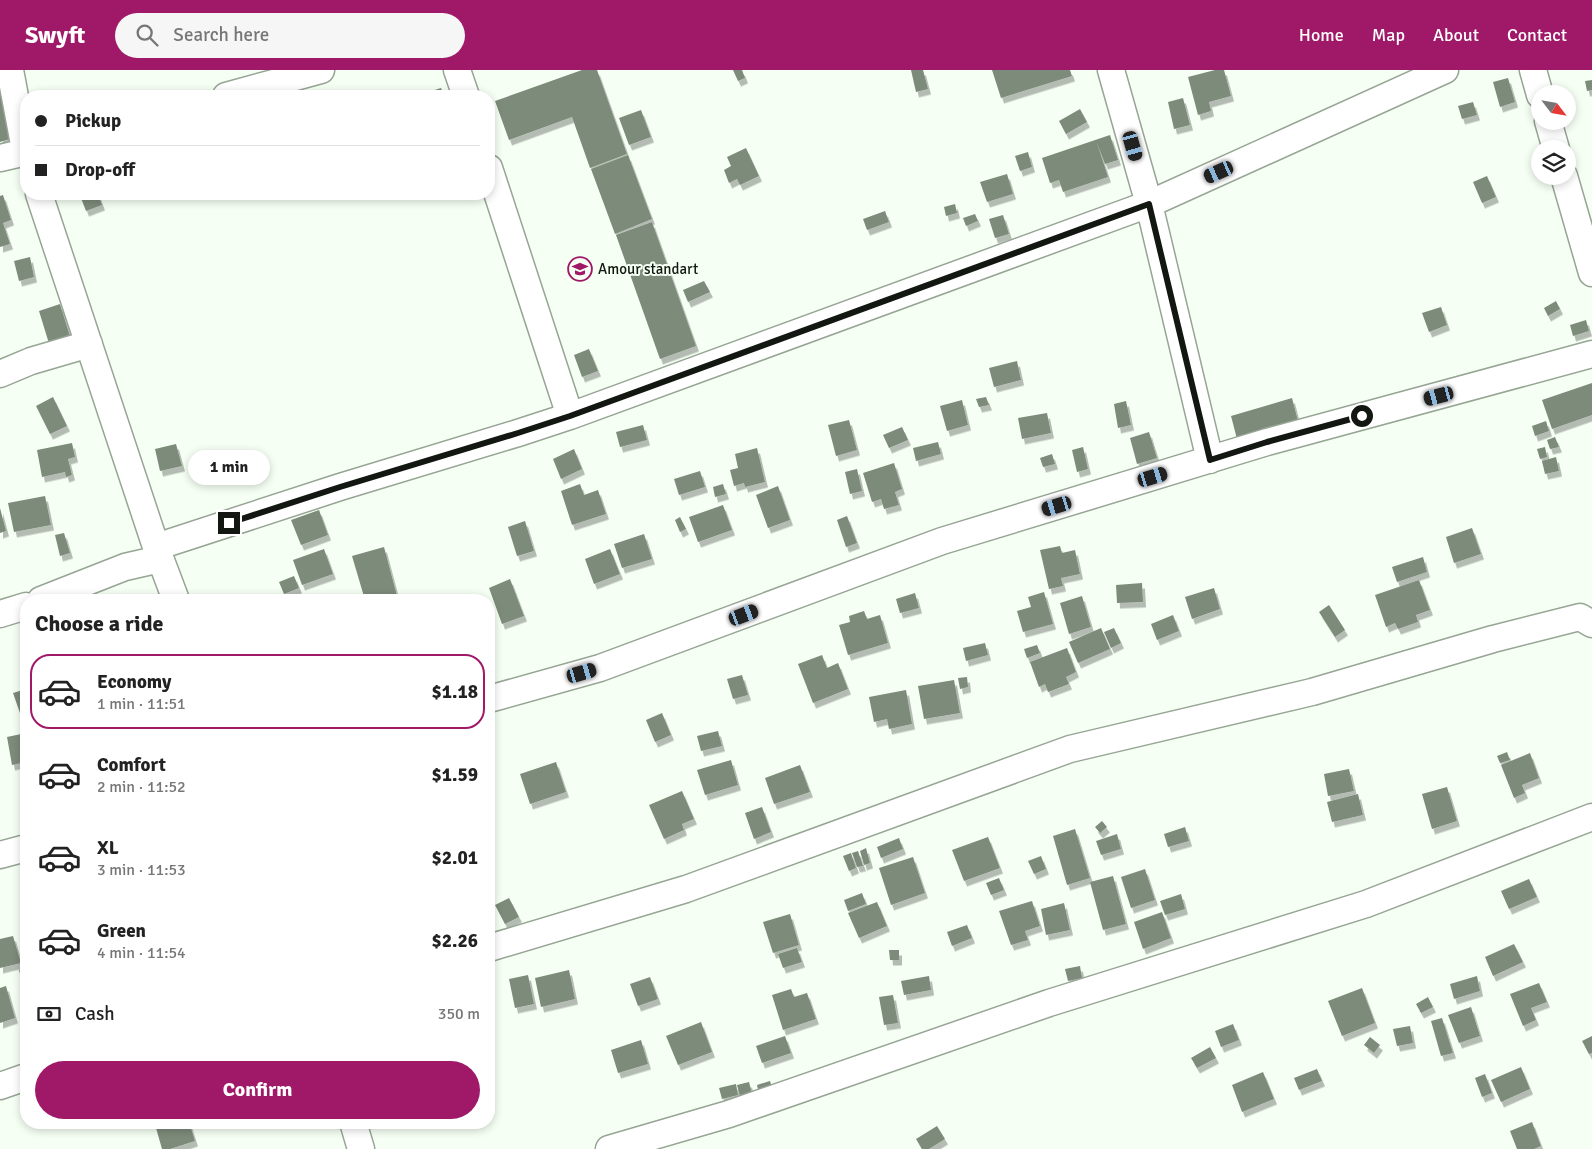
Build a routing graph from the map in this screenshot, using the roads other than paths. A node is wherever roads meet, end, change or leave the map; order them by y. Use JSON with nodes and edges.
{"nodes":[{"id":1,"x":10,"y":70,"type":"edge"},
{"id":2,"x":321,"y":70,"type":"edge"},
{"id":3,"x":457,"y":70,"type":"edge"},
{"id":4,"x":1111,"y":70,"type":"edge"},
{"id":5,"x":1445,"y":70,"type":"edge"},
{"id":6,"x":1533,"y":70,"type":"edge"},
{"id":7,"x":1537,"y":85,"type":"edge"},
{"id":8,"x":248,"y":90,"type":"edge"},
{"id":9,"x":464,"y":90,"type":"edge"},
{"id":10,"x":20,"y":122,"type":"edge"},
{"id":11,"x":20,"y":154,"type":"edge"},
{"id":12,"x":0,"y":158,"type":"edge"},
{"id":13,"x":1567,"y":185,"type":"edge"},
{"id":14,"x":495,"y":186,"type":"edge"},
{"id":15,"x":41,"y":200,"type":"edge"},
{"id":16,"x":1149,"y":204,"type":"junction"},
{"id":17,"x":1592,"y":273,"type":"edge"},
{"id":18,"x":89,"y":344,"type":"junction"},
{"id":19,"x":1592,"y":354,"type":"edge"},
{"id":20,"x":0,"y":374,"type":"edge"},
{"id":21,"x":570,"y":416,"type":"junction"},
{"id":22,"x":1210,"y":460,"type":"junction"},
{"id":23,"x":158,"y":553,"type":"junction"},
{"id":24,"x":56,"y":594,"type":"edge"},
{"id":25,"x":174,"y":594,"type":"edge"},
{"id":26,"x":20,"y":608,"type":"edge"},
{"id":27,"x":0,"y":614,"type":"edge"},
{"id":28,"x":1592,"y":624,"type":"edge"},
{"id":29,"x":495,"y":697,"type":"edge"},
{"id":30,"x":1592,"y":817,"type":"edge"},
{"id":31,"x":20,"y":850,"type":"edge"},
{"id":32,"x":0,"y":855,"type":"edge"},
{"id":33,"x":495,"y":946,"type":"edge"},
{"id":34,"x":20,"y":1079,"type":"edge"},
{"id":35,"x":0,"y":1086,"type":"edge"},
{"id":36,"x":355,"y":1129,"type":"edge"},
{"id":37,"x":360,"y":1149,"type":"edge"},
{"id":38,"x":609,"y":1149,"type":"edge"}],
"edges":[{"from":1,"to":10,"type":"street"},
{"from":2,"to":8,"type":"street"},
{"from":3,"to":9,"type":"street"},
{"from":4,"to":16,"type":"street"},
{"from":5,"to":16,"type":"street"},
{"from":6,"to":7,"type":"street"},
{"from":11,"to":12,"type":"street"},
{"from":13,"to":17,"type":"street"},
{"from":14,"to":21,"type":"street"},
{"from":15,"to":18,"type":"street"},
{"from":16,"to":21,"type":"street"},
{"from":16,"to":22,"type":"street"},
{"from":18,"to":20,"type":"street"},
{"from":18,"to":23,"type":"street"},
{"from":19,"to":22,"type":"street"},
{"from":21,"to":23,"type":"street"},
{"from":22,"to":29,"type":"street"},
{"from":23,"to":24,"type":"street"},
{"from":23,"to":25,"type":"street"},
{"from":26,"to":27,"type":"street"},
{"from":28,"to":33,"type":"street"},
{"from":30,"to":38,"type":"street"},
{"from":31,"to":32,"type":"street"},
{"from":34,"to":35,"type":"street"},
{"from":36,"to":37,"type":"street"}]}
